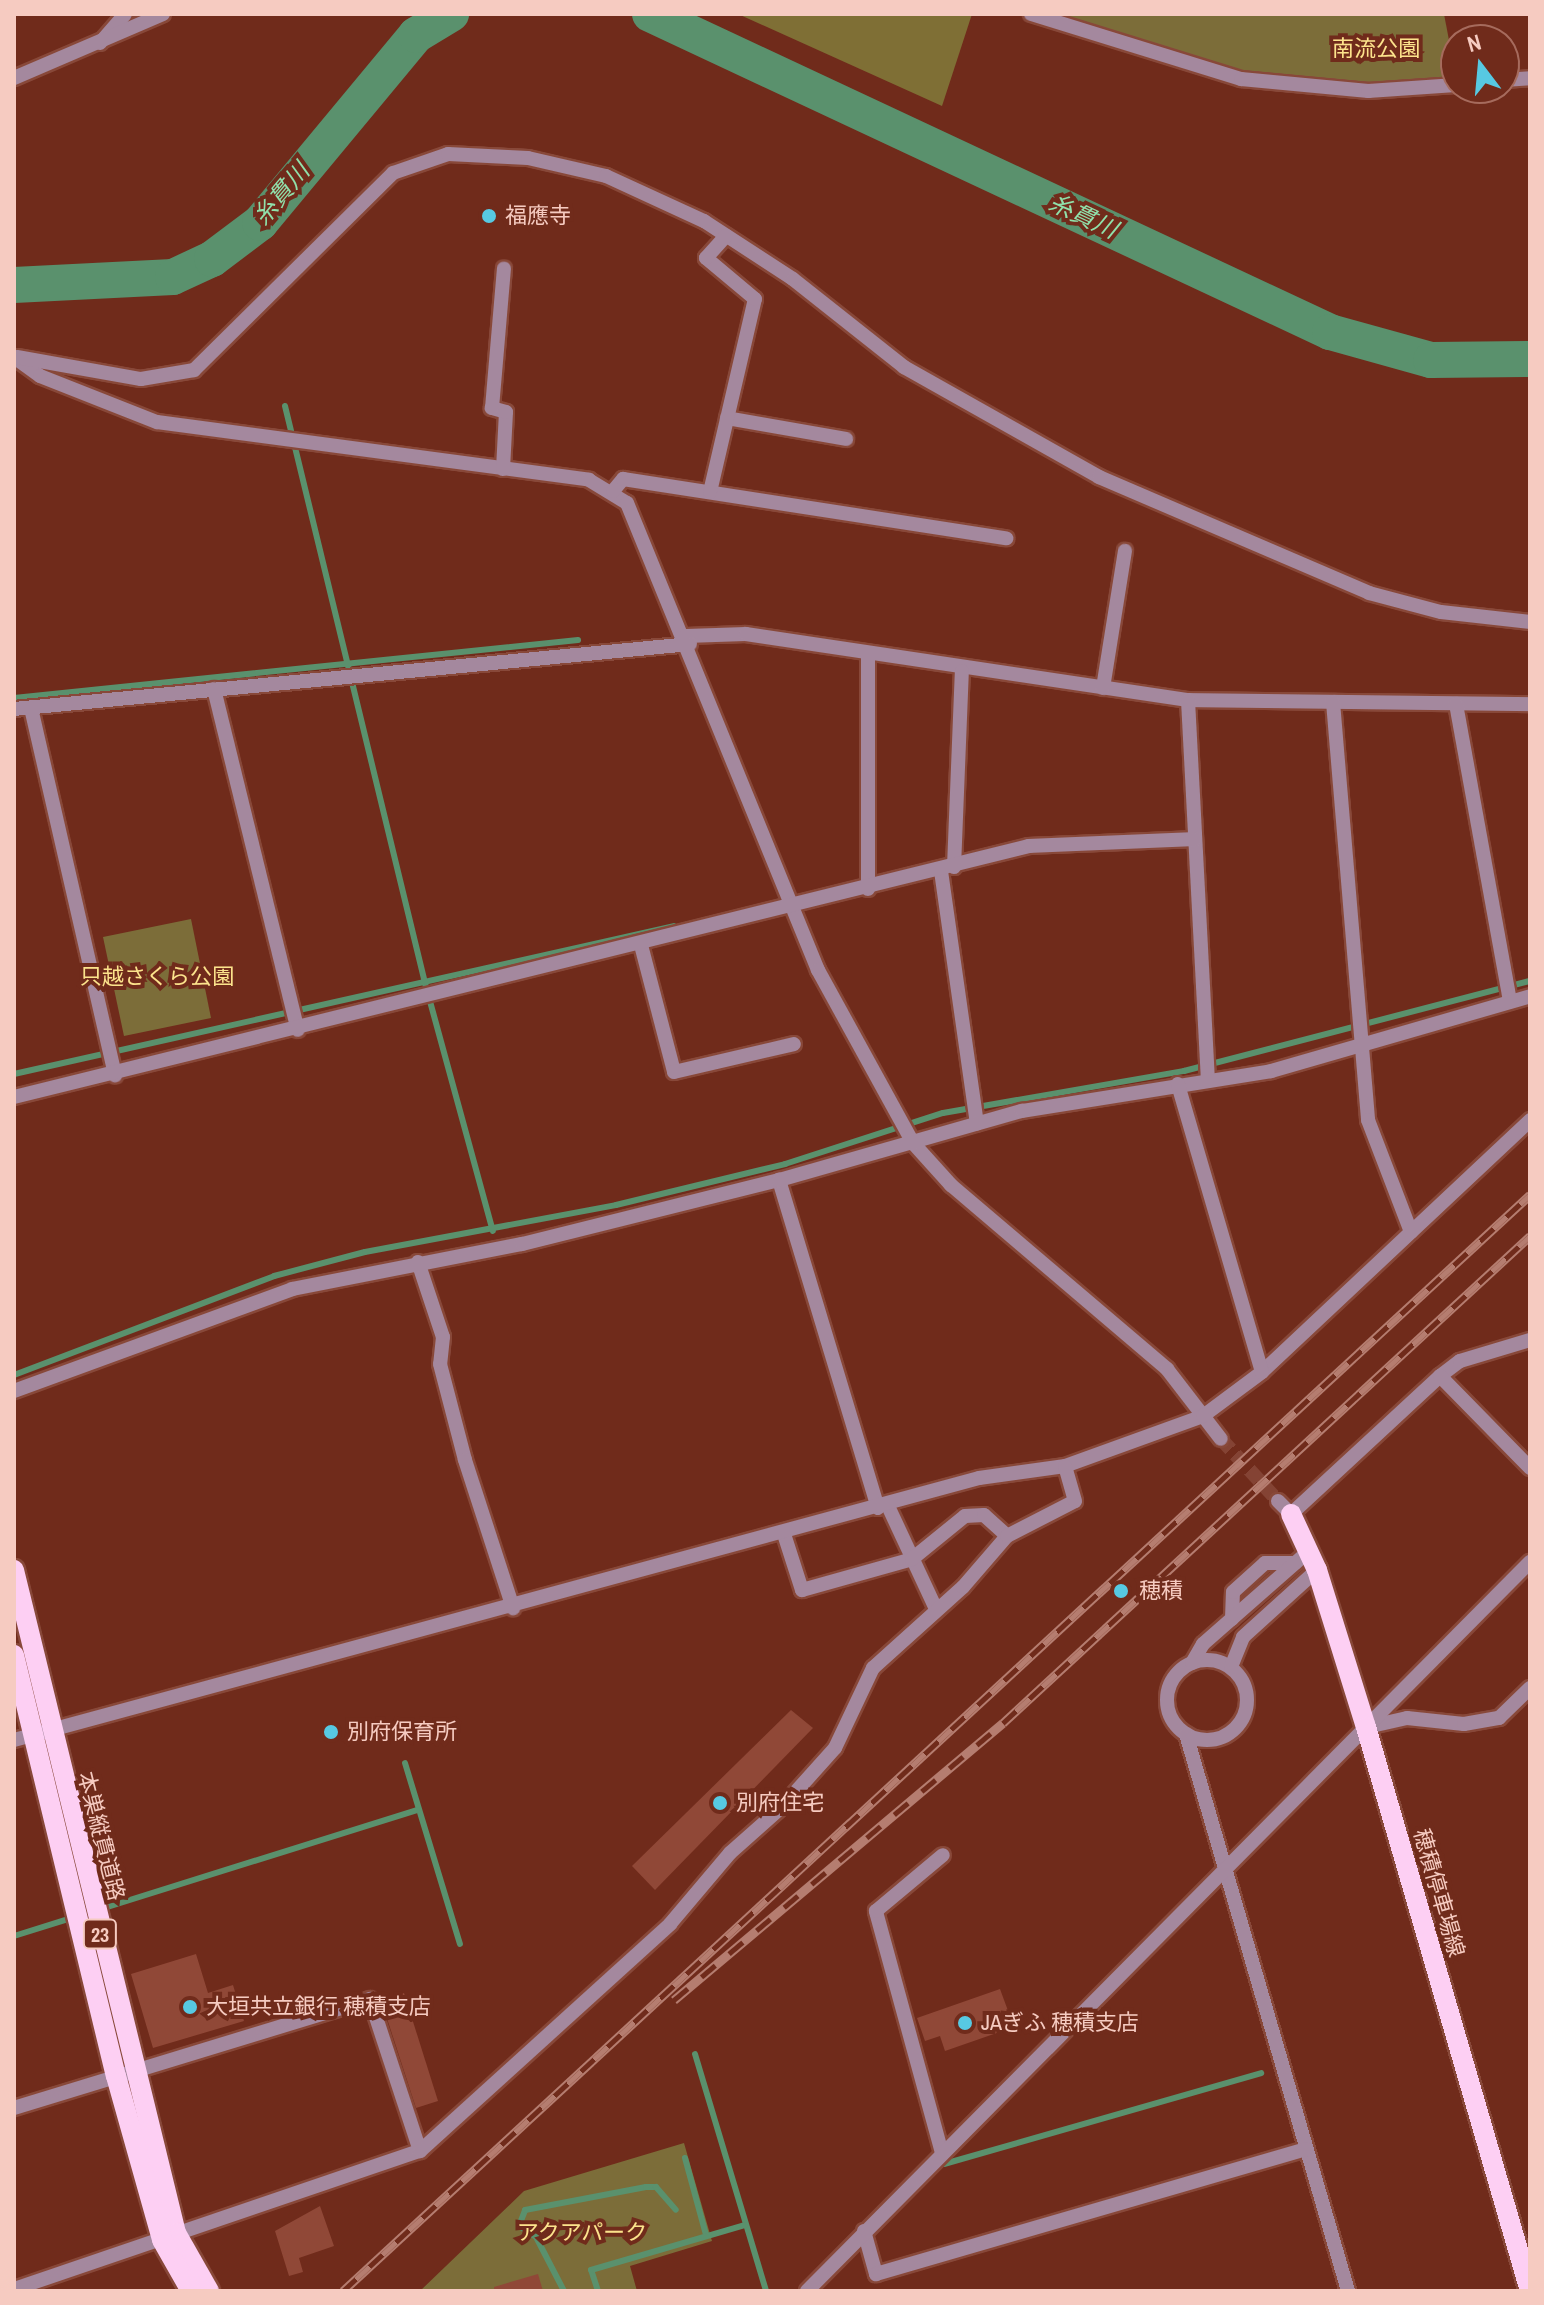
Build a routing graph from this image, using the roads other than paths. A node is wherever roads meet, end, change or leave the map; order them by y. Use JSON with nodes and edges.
{"nodes":[{"id":1,"x":125,"y":14,"type":"edge"},
{"id":2,"x":163,"y":14,"type":"edge"},
{"id":3,"x":1031,"y":14,"type":"edge"},
{"id":4,"x":100,"y":43,"type":"junction"},
{"id":5,"x":14,"y":78,"type":"edge"},
{"id":6,"x":1440,"y":86,"type":"edge"},
{"id":7,"x":726,"y":236,"type":"junction"},
{"id":8,"x":504,"y":269,"type":"dead end"},
{"id":9,"x":16,"y":357,"type":"edge"},
{"id":10,"x":727,"y":418,"type":"junction"},
{"id":11,"x":846,"y":439,"type":"dead end"},
{"id":12,"x":503,"y":469,"type":"junction"},
{"id":13,"x":613,"y":491,"type":"junction"},
{"id":14,"x":710,"y":492,"type":"junction"},
{"id":15,"x":1006,"y":538,"type":"dead end"},
{"id":16,"x":1125,"y":551,"type":"dead end"},
{"id":17,"x":1530,"y":622,"type":"edge"},
{"id":18,"x":688,"y":640,"type":"junction"},
{"id":19,"x":868,"y":654,"type":"junction"},
{"id":20,"x":962,"y":671,"type":"junction"},
{"id":21,"x":1103,"y":688,"type":"junction"},
{"id":22,"x":214,"y":689,"type":"junction"},
{"id":23,"x":1188,"y":700,"type":"junction"},
{"id":24,"x":1333,"y":702,"type":"junction"},
{"id":25,"x":1456,"y":704,"type":"junction"},
{"id":26,"x":1530,"y":704,"type":"edge"},
{"id":27,"x":31,"y":708,"type":"junction"},
{"id":28,"x":14,"y":709,"type":"edge"},
{"id":29,"x":1195,"y":839,"type":"junction"},
{"id":30,"x":948,"y":869,"type":"junction"},
{"id":31,"x":868,"y":889,"type":"junction"},
{"id":32,"x":794,"y":907,"type":"junction"},
{"id":33,"x":641,"y":945,"type":"junction"},
{"id":34,"x":1530,"y":996,"type":"edge"},
{"id":35,"x":1510,"y":1001,"type":"junction"},
{"id":36,"x":298,"y":1030,"type":"junction"},
{"id":37,"x":1363,"y":1043,"type":"junction"},
{"id":38,"x":794,"y":1044,"type":"dead end"},
{"id":39,"x":115,"y":1076,"type":"junction"},
{"id":40,"x":1208,"y":1080,"type":"junction"},
{"id":41,"x":1178,"y":1084,"type":"junction"},
{"id":42,"x":14,"y":1097,"type":"edge"},
{"id":43,"x":1530,"y":1120,"type":"edge"},
{"id":44,"x":977,"y":1123,"type":"junction"},
{"id":45,"x":913,"y":1143,"type":"junction"},
{"id":46,"x":779,"y":1180,"type":"junction"},
{"id":47,"x":1411,"y":1232,"type":"junction"},
{"id":48,"x":418,"y":1262,"type":"junction"},
{"id":49,"x":1530,"y":1340,"type":"edge"},
{"id":50,"x":1262,"y":1372,"type":"junction"},
{"id":51,"x":1440,"y":1376,"type":"junction"},
{"id":52,"x":14,"y":1391,"type":"edge"},
{"id":53,"x":1203,"y":1416,"type":"junction"},
{"id":54,"x":1221,"y":1439,"type":"tunnel mouth"},
{"id":55,"x":1065,"y":1466,"type":"junction"},
{"id":56,"x":1530,"y":1468,"type":"edge"},
{"id":57,"x":883,"y":1507,"type":"junction"},
{"id":58,"x":1284,"y":1508,"type":"joint"},
{"id":59,"x":784,"y":1534,"type":"junction"},
{"id":60,"x":1007,"y":1536,"type":"junction"},
{"id":61,"x":912,"y":1559,"type":"junction"},
{"id":62,"x":1307,"y":1561,"type":"junction"},
{"id":63,"x":1530,"y":1562,"type":"edge"},
{"id":64,"x":14,"y":1570,"type":"edge"},
{"id":65,"x":935,"y":1607,"type":"junction"},
{"id":66,"x":513,"y":1608,"type":"junction"},
{"id":67,"x":14,"y":1655,"type":"edge"},
{"id":68,"x":1192,"y":1663,"type":"junction"},
{"id":69,"x":1231,"y":1667,"type":"junction"},
{"id":70,"x":1530,"y":1688,"type":"edge"},
{"id":71,"x":1366,"y":1727,"type":"junction"},
{"id":72,"x":32,"y":1734,"type":"edge"},
{"id":73,"x":1186,"y":1734,"type":"junction"},
{"id":74,"x":943,"y":1855,"type":"dead end"},
{"id":75,"x":1223,"y":1870,"type":"junction"},
{"id":76,"x":125,"y":2074,"type":"junction"},
{"id":77,"x":14,"y":2108,"type":"edge"},
{"id":78,"x":1306,"y":2149,"type":"junction"},
{"id":79,"x":420,"y":2151,"type":"junction"},
{"id":80,"x":942,"y":2153,"type":"junction"},
{"id":81,"x":864,"y":2231,"type":"junction"},
{"id":82,"x":169,"y":2236,"type":"junction"},
{"id":83,"x":14,"y":2289,"type":"edge"},
{"id":84,"x":191,"y":2291,"type":"edge"},
{"id":85,"x":209,"y":2291,"type":"edge"},
{"id":86,"x":807,"y":2291,"type":"edge"},
{"id":87,"x":1348,"y":2291,"type":"edge"},
{"id":88,"x":1530,"y":2291,"type":"edge"}],
"edges":[{"from":1,"to":4,"type":"street"},
{"from":2,"to":4,"type":"street"},
{"from":3,"to":6,"type":"street"},
{"from":4,"to":5,"type":"street"},
{"from":7,"to":9,"type":"street"},
{"from":7,"to":10,"type":"street"},
{"from":7,"to":17,"type":"street"},
{"from":8,"to":12,"type":"street"},
{"from":9,"to":12,"type":"street"},
{"from":10,"to":11,"type":"street"},
{"from":10,"to":14,"type":"street"},
{"from":12,"to":13,"type":"street"},
{"from":13,"to":14,"type":"street"},
{"from":13,"to":18,"type":"street"},
{"from":14,"to":15,"type":"street"},
{"from":16,"to":21,"type":"street"},
{"from":18,"to":19,"type":"street"},
{"from":18,"to":22,"type":"street"},
{"from":18,"to":32,"type":"street"},
{"from":19,"to":20,"type":"street"},
{"from":19,"to":31,"type":"street"},
{"from":20,"to":21,"type":"street"},
{"from":20,"to":30,"type":"street"},
{"from":21,"to":23,"type":"street"},
{"from":22,"to":27,"type":"street"},
{"from":22,"to":36,"type":"street"},
{"from":23,"to":24,"type":"street"},
{"from":23,"to":29,"type":"street"},
{"from":24,"to":25,"type":"street"},
{"from":24,"to":37,"type":"street"},
{"from":25,"to":26,"type":"street"},
{"from":25,"to":35,"type":"street"},
{"from":27,"to":28,"type":"street"},
{"from":27,"to":39,"type":"street"},
{"from":29,"to":30,"type":"street"},
{"from":29,"to":40,"type":"street"},
{"from":30,"to":31,"type":"street"},
{"from":30,"to":44,"type":"street"},
{"from":31,"to":32,"type":"street"},
{"from":32,"to":33,"type":"street"},
{"from":32,"to":45,"type":"street"},
{"from":33,"to":36,"type":"street"},
{"from":33,"to":38,"type":"street"},
{"from":34,"to":35,"type":"street"},
{"from":35,"to":37,"type":"street"},
{"from":36,"to":39,"type":"street"},
{"from":37,"to":40,"type":"street"},
{"from":37,"to":47,"type":"street"},
{"from":39,"to":42,"type":"street"},
{"from":40,"to":41,"type":"street"},
{"from":41,"to":44,"type":"street"},
{"from":41,"to":50,"type":"street"},
{"from":43,"to":47,"type":"street"},
{"from":44,"to":45,"type":"street"},
{"from":45,"to":46,"type":"street"},
{"from":45,"to":53,"type":"street"},
{"from":46,"to":48,"type":"street"},
{"from":46,"to":57,"type":"street"},
{"from":47,"to":50,"type":"street"},
{"from":48,"to":52,"type":"street"},
{"from":48,"to":66,"type":"street"},
{"from":49,"to":51,"type":"street"},
{"from":50,"to":53,"type":"street"},
{"from":51,"to":56,"type":"street"},
{"from":51,"to":58,"type":"street"},
{"from":53,"to":54,"type":"street"},
{"from":53,"to":55,"type":"street"},
{"from":55,"to":57,"type":"street"},
{"from":55,"to":60,"type":"street"},
{"from":57,"to":59,"type":"street"},
{"from":57,"to":61,"type":"street"},
{"from":58,"to":62,"type":"main road","name":"穂積停車場線"},
{"from":59,"to":61,"type":"street"},
{"from":59,"to":66,"type":"street"},
{"from":60,"to":61,"type":"street"},
{"from":60,"to":65,"type":"street"},
{"from":61,"to":65,"type":"street"},
{"from":62,"to":68,"type":"street"},
{"from":62,"to":69,"type":"street"},
{"from":62,"to":71,"type":"main road","name":"穂積停車場線"},
{"from":63,"to":71,"type":"street"},
{"from":64,"to":72,"type":"main road","name":"本巣縦貫道路","number":"23"},
{"from":65,"to":79,"type":"street"},
{"from":66,"to":72,"type":"street"},
{"from":67,"to":72,"type":"main road","name":"本巣縦貫道路","number":"23"},
{"from":68,"to":69,"type":"street"},
{"from":68,"to":73,"type":"street"},
{"from":69,"to":73,"type":"street"},
{"from":70,"to":71,"type":"street"},
{"from":71,"to":75,"type":"street"},
{"from":71,"to":88,"type":"main road","name":"穂積停車場線"},
{"from":72,"to":76,"type":"main road","name":"本巣縦貫道路","number":"23"},
{"from":73,"to":75,"type":"street"},
{"from":74,"to":80,"type":"street"},
{"from":75,"to":78,"type":"street"},
{"from":75,"to":80,"type":"street"},
{"from":76,"to":77,"type":"street"},
{"from":76,"to":79,"type":"street"},
{"from":76,"to":82,"type":"main road","name":"本巣縦貫道路","number":"23"},
{"from":78,"to":81,"type":"street"},
{"from":78,"to":87,"type":"street"},
{"from":79,"to":82,"type":"street"},
{"from":80,"to":81,"type":"street"},
{"from":81,"to":86,"type":"street"},
{"from":82,"to":83,"type":"street"},
{"from":82,"to":84,"type":"main road","name":"本巣縦貫道路","number":"23"},
{"from":82,"to":85,"type":"main road","name":"本巣縦貫道路","number":"23"}]}
